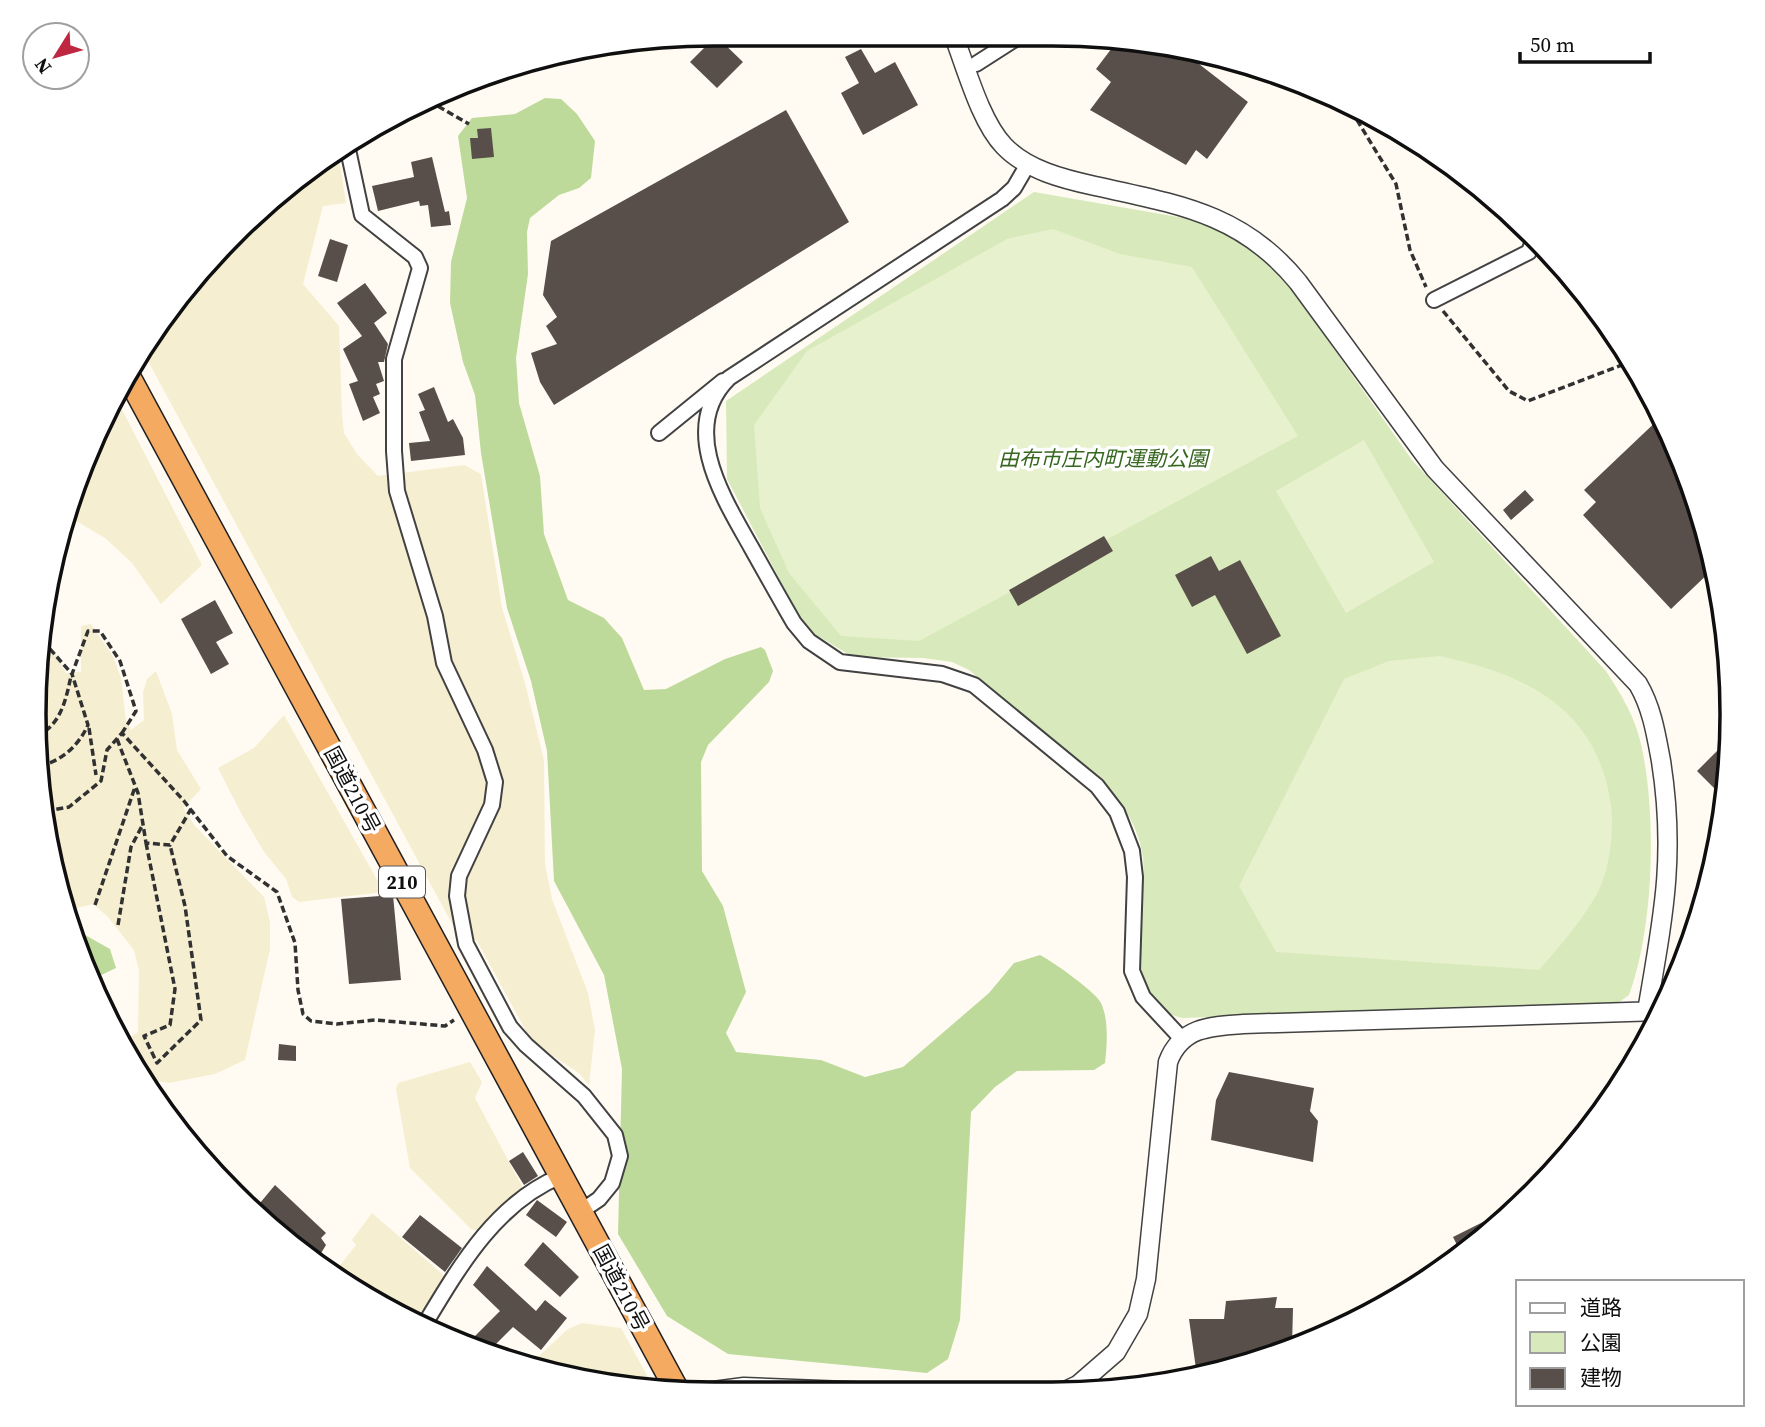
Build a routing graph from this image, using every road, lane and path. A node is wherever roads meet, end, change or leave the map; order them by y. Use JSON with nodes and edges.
{"nodes":[{"id":1,"x":958,"y":46,"type":"edge"},
{"id":2,"x":1004,"y":46,"type":"edge"},
{"id":3,"x":976,"y":64,"type":"dead end"},
{"id":4,"x":437,"y":106,"type":"edge"},
{"id":5,"x":1356,"y":119,"type":"edge"},
{"id":6,"x":469,"y":124,"type":"dead end"},
{"id":7,"x":348,"y":154,"type":"edge"},
{"id":8,"x":1028,"y":164,"type":"junction"},
{"id":9,"x":1530,"y":248,"type":"edge"},
{"id":10,"x":1434,"y":300,"type":"junction"},
{"id":11,"x":1621,"y":365,"type":"edge"},
{"id":12,"x":736,"y":372,"type":"junction"},
{"id":13,"x":132,"y":384,"type":"edge"},
{"id":14,"x":660,"y":433,"type":"dead end"},
{"id":15,"x":49,"y":648,"type":"edge"},
{"id":16,"x":72,"y":674,"type":"junction"},
{"id":17,"x":88,"y":725,"type":"junction"},
{"id":18,"x":46,"y":726,"type":"edge"},
{"id":19,"x":122,"y":733,"type":"junction"},
{"id":20,"x":117,"y":739,"type":"junction"},
{"id":21,"x":48,"y":763,"type":"edge"},
{"id":22,"x":96,"y":775,"type":"dead end"},
{"id":23,"x":135,"y":786,"type":"junction"},
{"id":24,"x":191,"y":809,"type":"junction"},
{"id":25,"x":52,"y":810,"type":"edge"},
{"id":26,"x":143,"y":824,"type":"junction"},
{"id":27,"x":146,"y":844,"type":"junction"},
{"id":28,"x":170,"y":845,"type":"junction"},
{"id":29,"x":95,"y":905,"type":"dead end"},
{"id":30,"x":118,"y":925,"type":"dead end"},
{"id":31,"x":1655,"y":999,"type":"edge"},
{"id":32,"x":471,"y":1010,"type":"junction"},
{"id":33,"x":1650,"y":1011,"type":"edge"},
{"id":34,"x":1182,"y":1039,"type":"junction"},
{"id":35,"x":561,"y":1176,"type":"junction"},
{"id":36,"x":580,"y":1212,"type":"junction"},
{"id":37,"x":429,"y":1318,"type":"edge"},
{"id":38,"x":672,"y":1380,"type":"edge"},
{"id":39,"x":1083,"y":1381,"type":"edge"}],
"edges":[{"from":1,"to":8,"type":"street"},
{"from":2,"to":3,"type":"street"},
{"from":4,"to":6,"type":"path"},
{"from":5,"to":10,"type":"path"},
{"from":7,"to":36,"type":"street"},
{"from":8,"to":12,"type":"street"},
{"from":8,"to":31,"type":"street"},
{"from":9,"to":10,"type":"street"},
{"from":10,"to":11,"type":"path"},
{"from":12,"to":14,"type":"street"},
{"from":12,"to":34,"type":"street"},
{"from":13,"to":32,"type":"highway","name":"国道210号","number":"210"},
{"from":15,"to":16,"type":"path"},
{"from":16,"to":17,"type":"path"},
{"from":16,"to":18,"type":"path"},
{"from":16,"to":19,"type":"path"},
{"from":17,"to":21,"type":"path"},
{"from":17,"to":22,"type":"path"},
{"from":19,"to":20,"type":"path"},
{"from":19,"to":24,"type":"path"},
{"from":20,"to":23,"type":"path"},
{"from":20,"to":25,"type":"path"},
{"from":23,"to":26,"type":"path"},
{"from":23,"to":29,"type":"path"},
{"from":24,"to":28,"type":"path"},
{"from":24,"to":32,"type":"path"},
{"from":26,"to":27,"type":"path"},
{"from":26,"to":30,"type":"path"},
{"from":27,"to":28,"type":"path"},
{"from":27,"to":28,"type":"path"},
{"from":32,"to":35,"type":"highway","name":"国道210号","number":"210"},
{"from":33,"to":34,"type":"street"},
{"from":34,"to":39,"type":"street"},
{"from":35,"to":36,"type":"highway","name":"国道210号","number":"210"},
{"from":35,"to":37,"type":"street"},
{"from":36,"to":38,"type":"highway","name":"国道210号","number":"210"}]}
